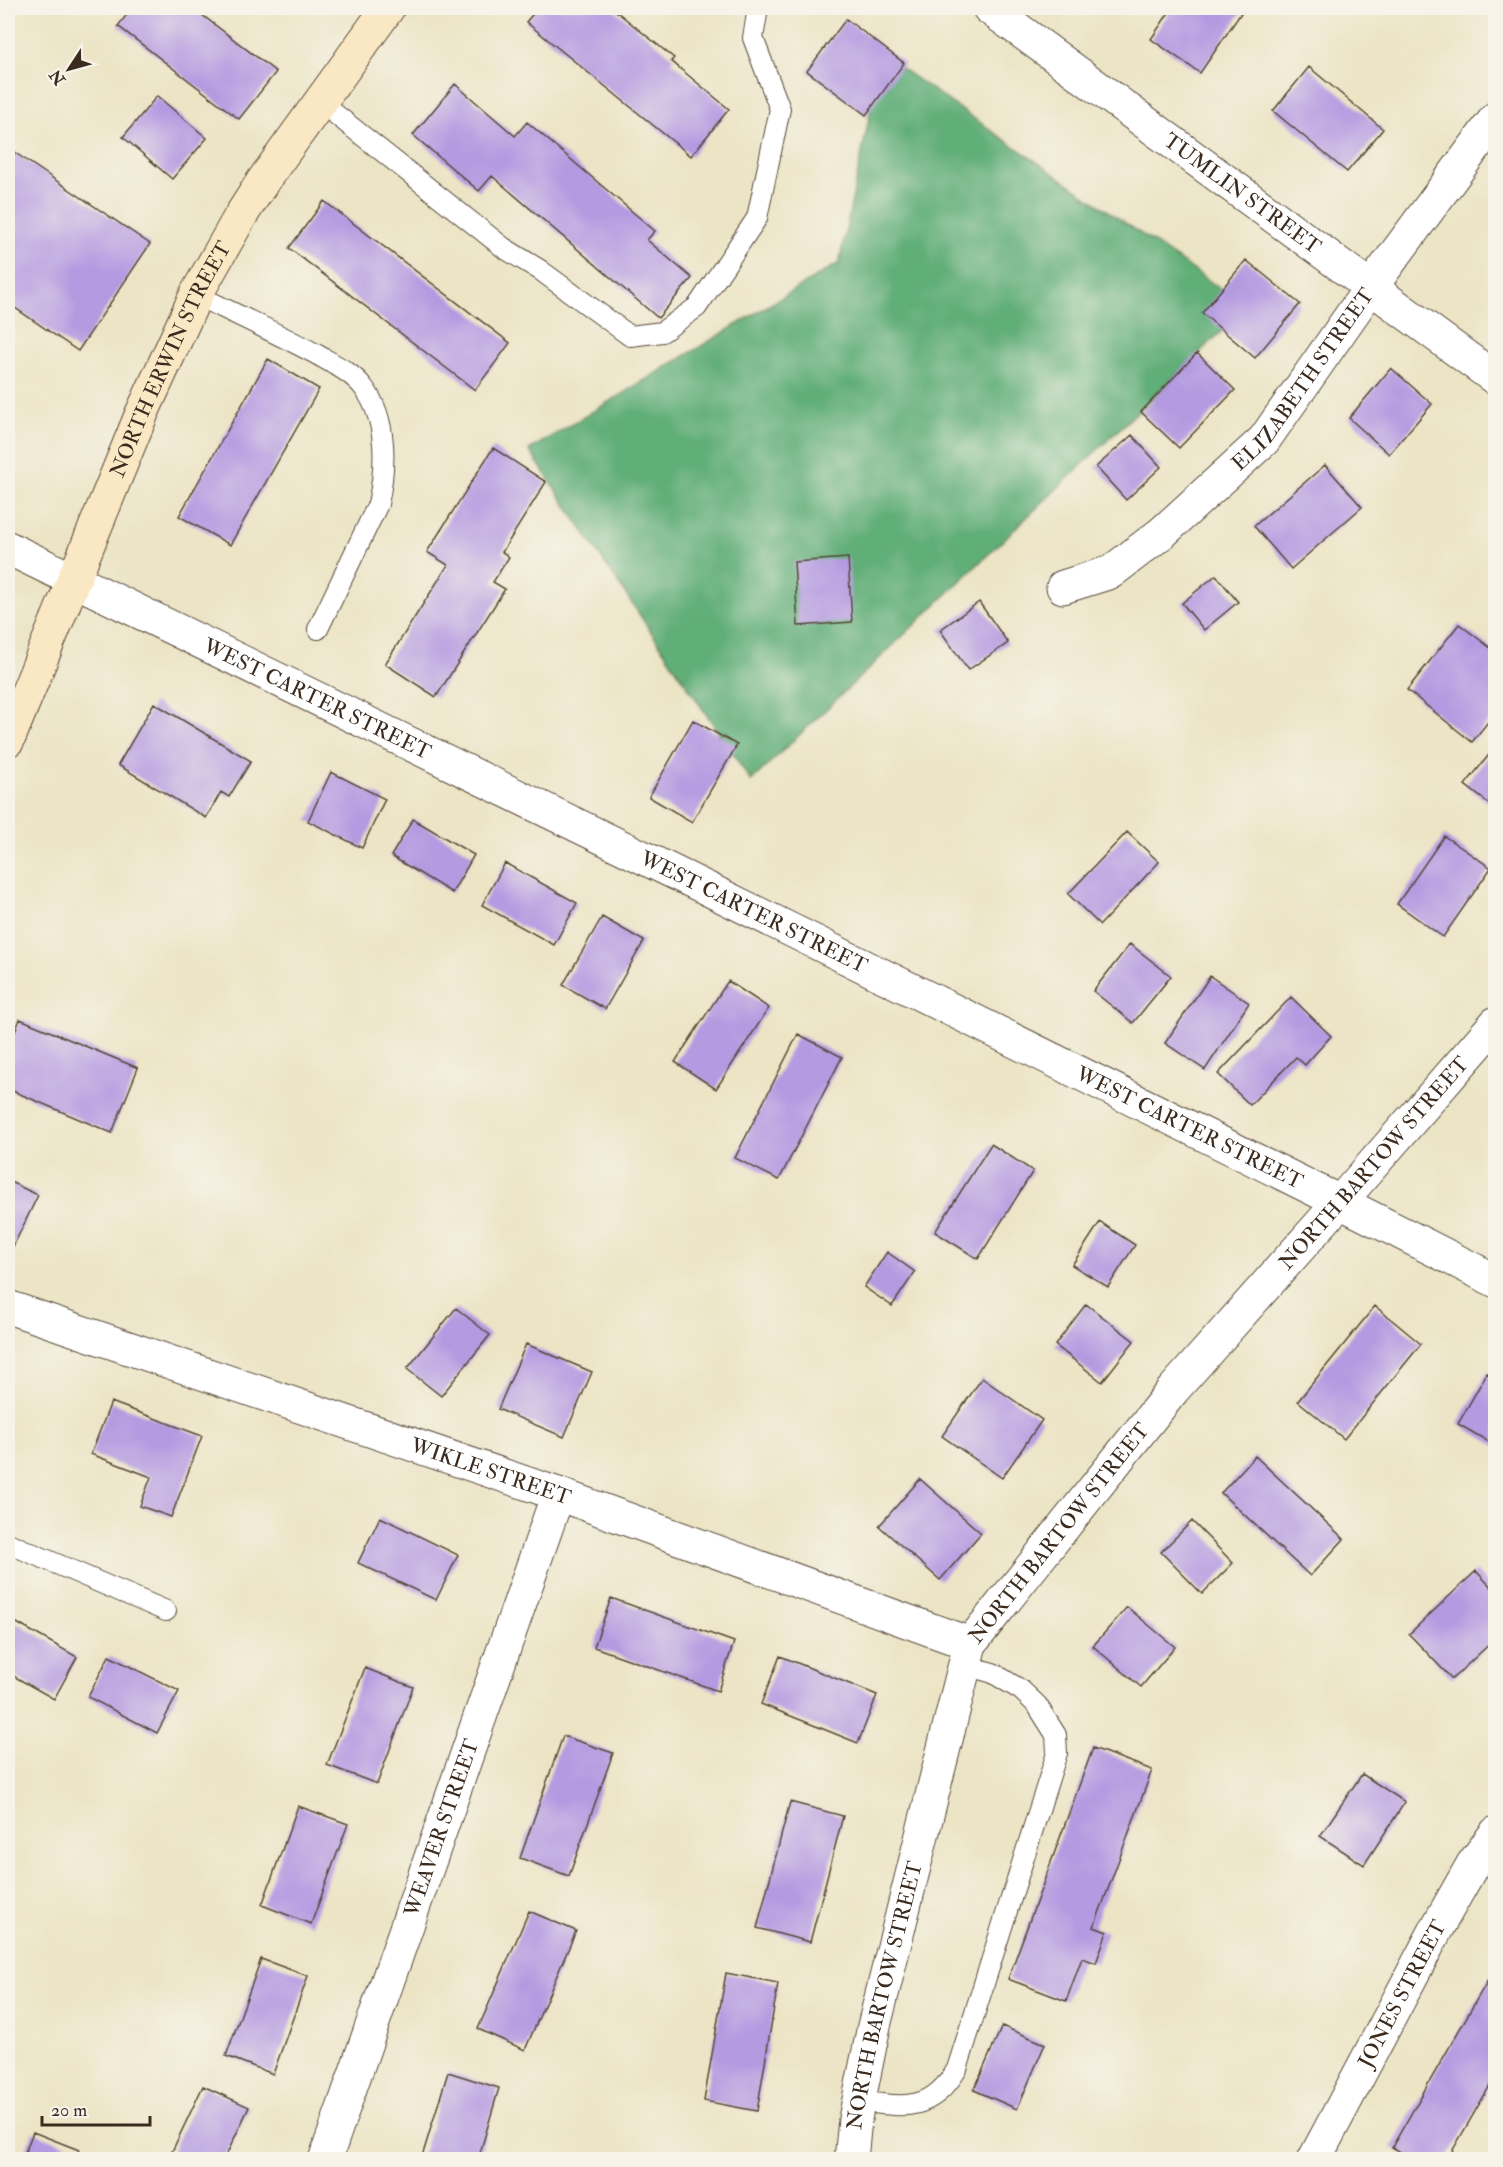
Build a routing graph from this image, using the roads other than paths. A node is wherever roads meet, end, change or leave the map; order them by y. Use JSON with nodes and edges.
{"nodes":[{"id":1,"x":388,"y":8,"type":"edge"},
{"id":2,"x":758,"y":8,"type":"edge"},
{"id":3,"x":989,"y":8,"type":"edge"},
{"id":4,"x":320,"y":102,"type":"junction"},
{"id":5,"x":1496,"y":118,"type":"edge"},
{"id":6,"x":1371,"y":287,"type":"junction"},
{"id":7,"x":196,"y":295,"type":"junction"},
{"id":8,"x":1496,"y":380,"type":"edge"},
{"id":9,"x":8,"y":548,"type":"edge"},
{"id":10,"x":73,"y":582,"type":"junction"},
{"id":11,"x":1063,"y":587,"type":"dead end"},
{"id":12,"x":318,"y":629,"type":"dead end"},
{"id":13,"x":8,"y":740,"type":"edge"},
{"id":14,"x":1496,"y":1023,"type":"edge"},
{"id":15,"x":1340,"y":1202,"type":"junction"},
{"id":16,"x":1496,"y":1281,"type":"edge"},
{"id":17,"x":8,"y":1307,"type":"edge"},
{"id":18,"x":558,"y":1494,"type":"junction"},
{"id":19,"x":8,"y":1543,"type":"edge"},
{"id":20,"x":166,"y":1611,"type":"dead end"},
{"id":21,"x":968,"y":1654,"type":"junction"},
{"id":22,"x":1496,"y":1833,"type":"edge"},
{"id":23,"x":858,"y":2101,"type":"junction"},
{"id":24,"x":325,"y":2160,"type":"edge"},
{"id":25,"x":851,"y":2160,"type":"edge"},
{"id":26,"x":1314,"y":2160,"type":"edge"}],
"edges":[{"from":1,"to":4,"type":"street","name":"NORTH ERWIN STREET"},
{"from":2,"to":4,"type":"lane"},
{"from":3,"to":6,"type":"street","name":"TUMLIN STREET"},
{"from":4,"to":7,"type":"street","name":"NORTH ERWIN STREET"},
{"from":5,"to":6,"type":"street","name":"ELIZABETH STREET"},
{"from":6,"to":8,"type":"street","name":"TUMLIN STREET"},
{"from":6,"to":11,"type":"street","name":"ELIZABETH STREET"},
{"from":7,"to":10,"type":"street","name":"NORTH ERWIN STREET"},
{"from":7,"to":12,"type":"lane"},
{"from":9,"to":10,"type":"street","name":"WEST CARTER STREET"},
{"from":10,"to":13,"type":"street","name":"NORTH ERWIN STREET"},
{"from":10,"to":15,"type":"street","name":"WEST CARTER STREET"},
{"from":14,"to":15,"type":"street","name":"NORTH BARTOW STREET"},
{"from":15,"to":16,"type":"street","name":"WEST CARTER STREET"},
{"from":15,"to":21,"type":"street","name":"NORTH BARTOW STREET"},
{"from":17,"to":18,"type":"street","name":"WIKLE STREET"},
{"from":18,"to":21,"type":"street","name":"WIKLE STREET"},
{"from":18,"to":24,"type":"street","name":"WEAVER STREET"},
{"from":19,"to":20,"type":"lane"},
{"from":21,"to":23,"type":"street","name":"NORTH BARTOW STREET"},
{"from":21,"to":23,"type":"lane"},
{"from":22,"to":26,"type":"street","name":"JONES STREET"},
{"from":23,"to":25,"type":"street","name":"NORTH BARTOW STREET"}]}
